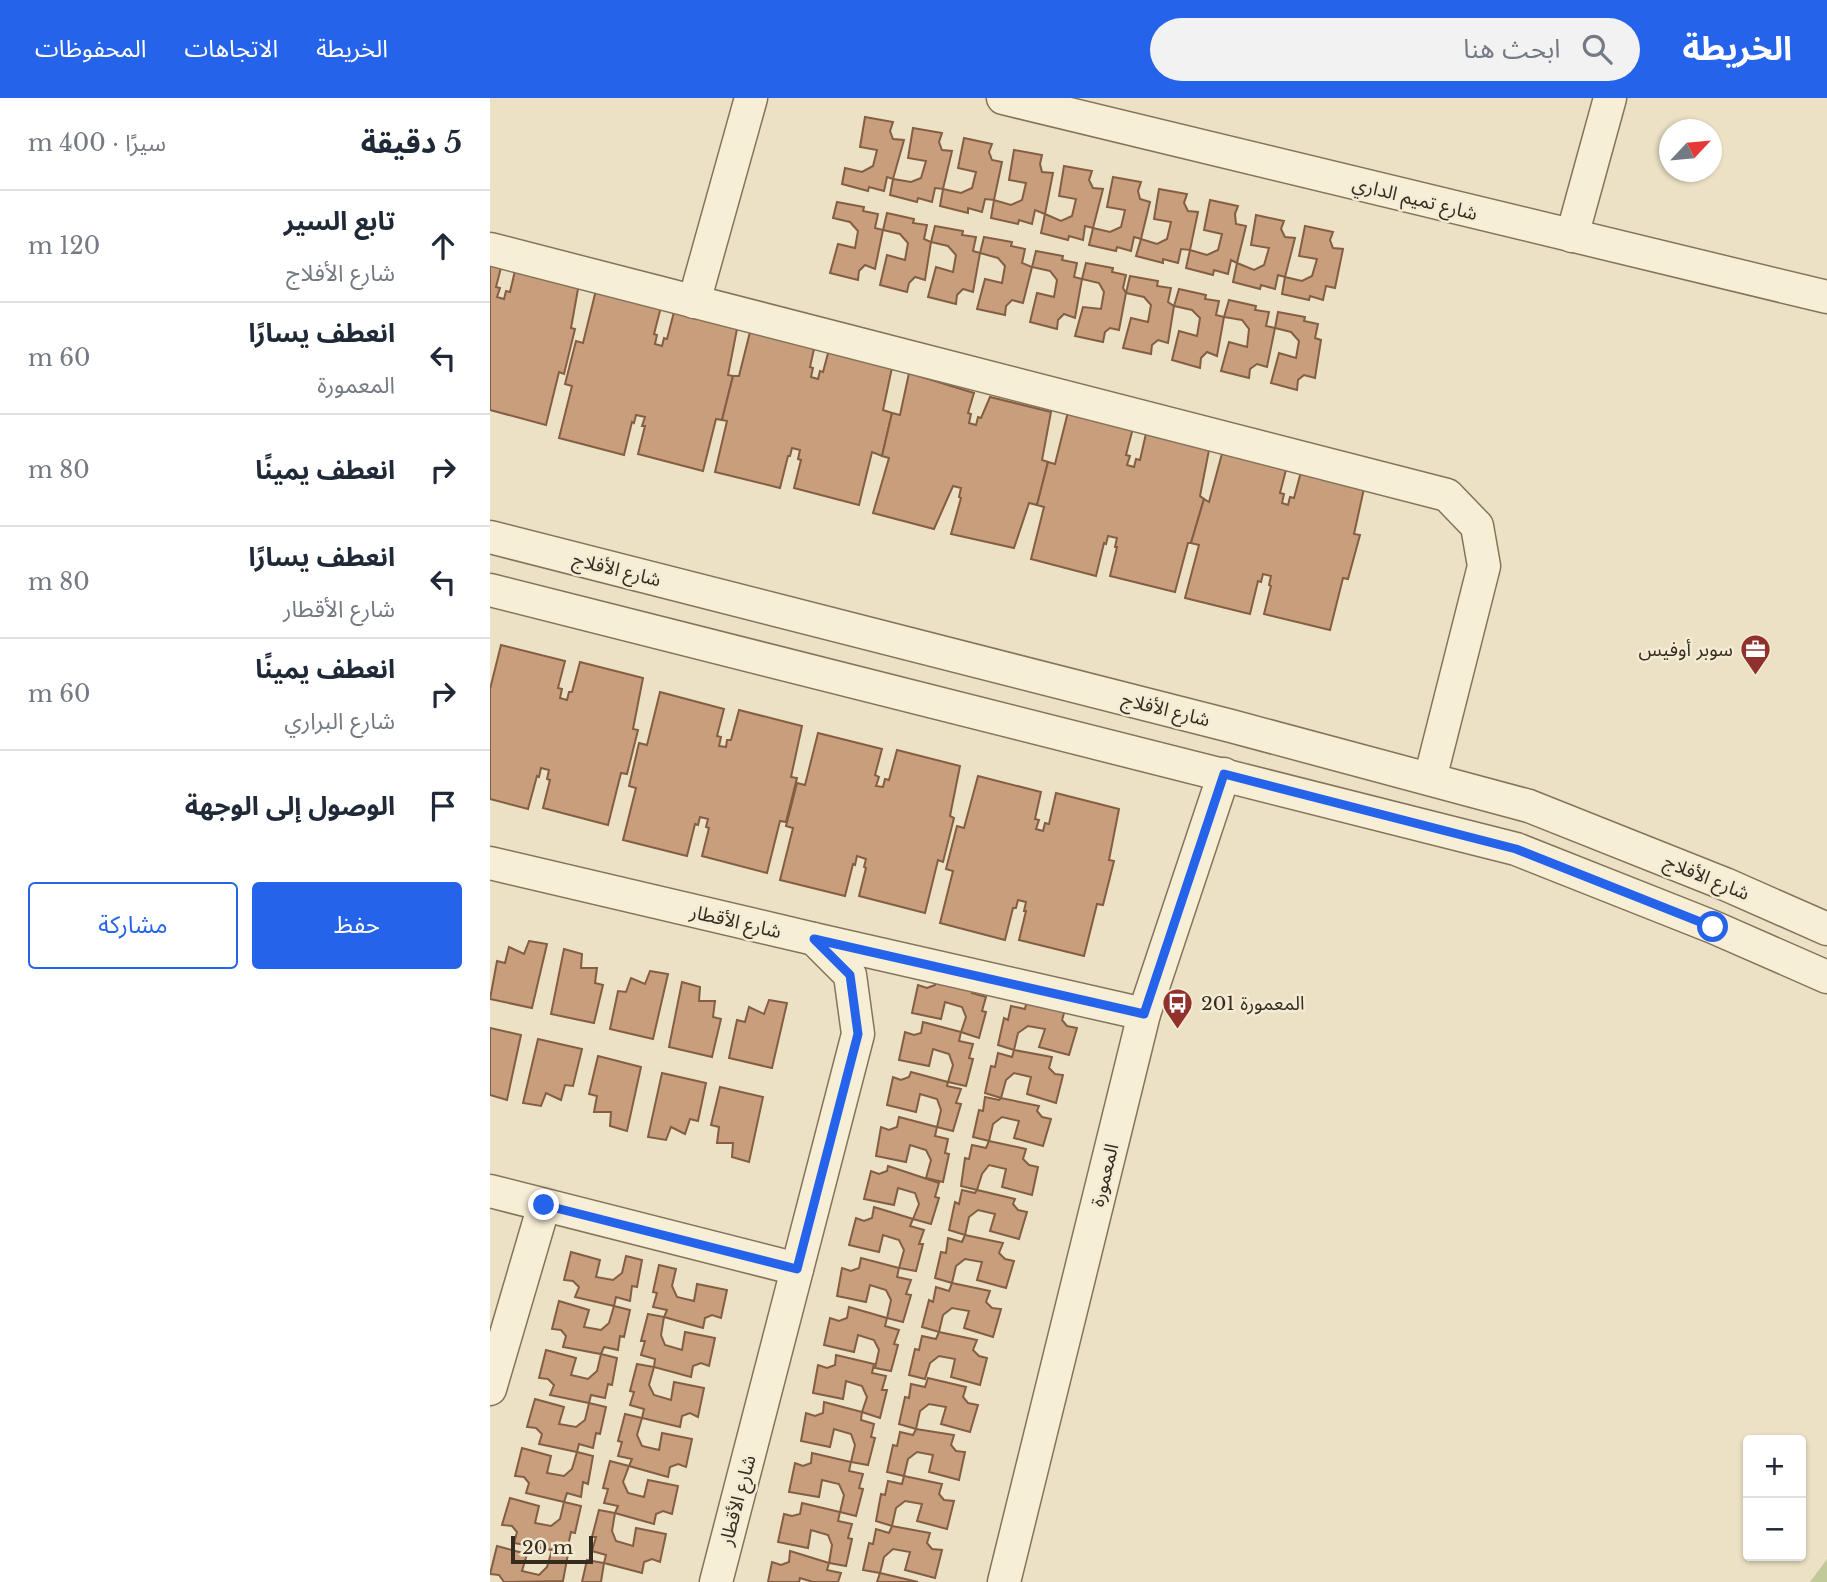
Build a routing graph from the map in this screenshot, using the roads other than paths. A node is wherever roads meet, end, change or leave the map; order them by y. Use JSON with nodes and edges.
{"nodes":[{"id":1,"x":751,"y":98,"type":"edge"},
{"id":2,"x":1003,"y":98,"type":"edge"},
{"id":3,"x":1610,"y":98,"type":"edge"},
{"id":4,"x":1572,"y":236,"type":"junction"},
{"id":5,"x":490,"y":250,"type":"edge"},
{"id":6,"x":1827,"y":297,"type":"edge"},
{"id":7,"x":694,"y":302,"type":"junction"},
{"id":8,"x":490,"y":537,"type":"edge"},
{"id":9,"x":490,"y":590,"type":"edge"},
{"id":10,"x":1224,"y":774,"type":"junction"},
{"id":11,"x":1430,"y":779,"type":"junction"},
{"id":12,"x":490,"y":863,"type":"edge"},
{"id":13,"x":1823,"y":918,"type":"edge"},
{"id":14,"x":814,"y":939,"type":"junction"},
{"id":15,"x":1817,"y":969,"type":"edge"},
{"id":16,"x":1144,"y":1014,"type":"junction"},
{"id":17,"x":490,"y":1191,"type":"edge"},
{"id":18,"x":544,"y":1205,"type":"junction"},
{"id":19,"x":797,"y":1269,"type":"junction"},
{"id":20,"x":490,"y":1389,"type":"edge"},
{"id":21,"x":716,"y":1582,"type":"edge"},
{"id":22,"x":1004,"y":1582,"type":"edge"}],
"edges":[{"from":1,"to":7,"type":"street"},
{"from":2,"to":4,"type":"street","name":"شارع تميم الداري"},
{"from":3,"to":4,"type":"street"},
{"from":4,"to":6,"type":"street","name":"شارع تميم الداري"},
{"from":5,"to":7,"type":"street"},
{"from":7,"to":11,"type":"street"},
{"from":8,"to":11,"type":"street","name":"شارع الأفلاج"},
{"from":9,"to":10,"type":"street"},
{"from":10,"to":15,"type":"street"},
{"from":10,"to":16,"type":"street","name":"المعمورة"},
{"from":11,"to":13,"type":"street","name":"شارع الأفلاج"},
{"from":12,"to":14,"type":"street","name":"شارع الأقطار"},
{"from":13,"to":15,"type":"street"},
{"from":14,"to":16,"type":"street"},
{"from":14,"to":19,"type":"street","name":"شارع الأقطار"},
{"from":16,"to":22,"type":"street","name":"المعمورة"},
{"from":17,"to":18,"type":"street"},
{"from":18,"to":19,"type":"street"},
{"from":18,"to":20,"type":"street"},
{"from":19,"to":21,"type":"street","name":"شارع الأقطار"}]}
